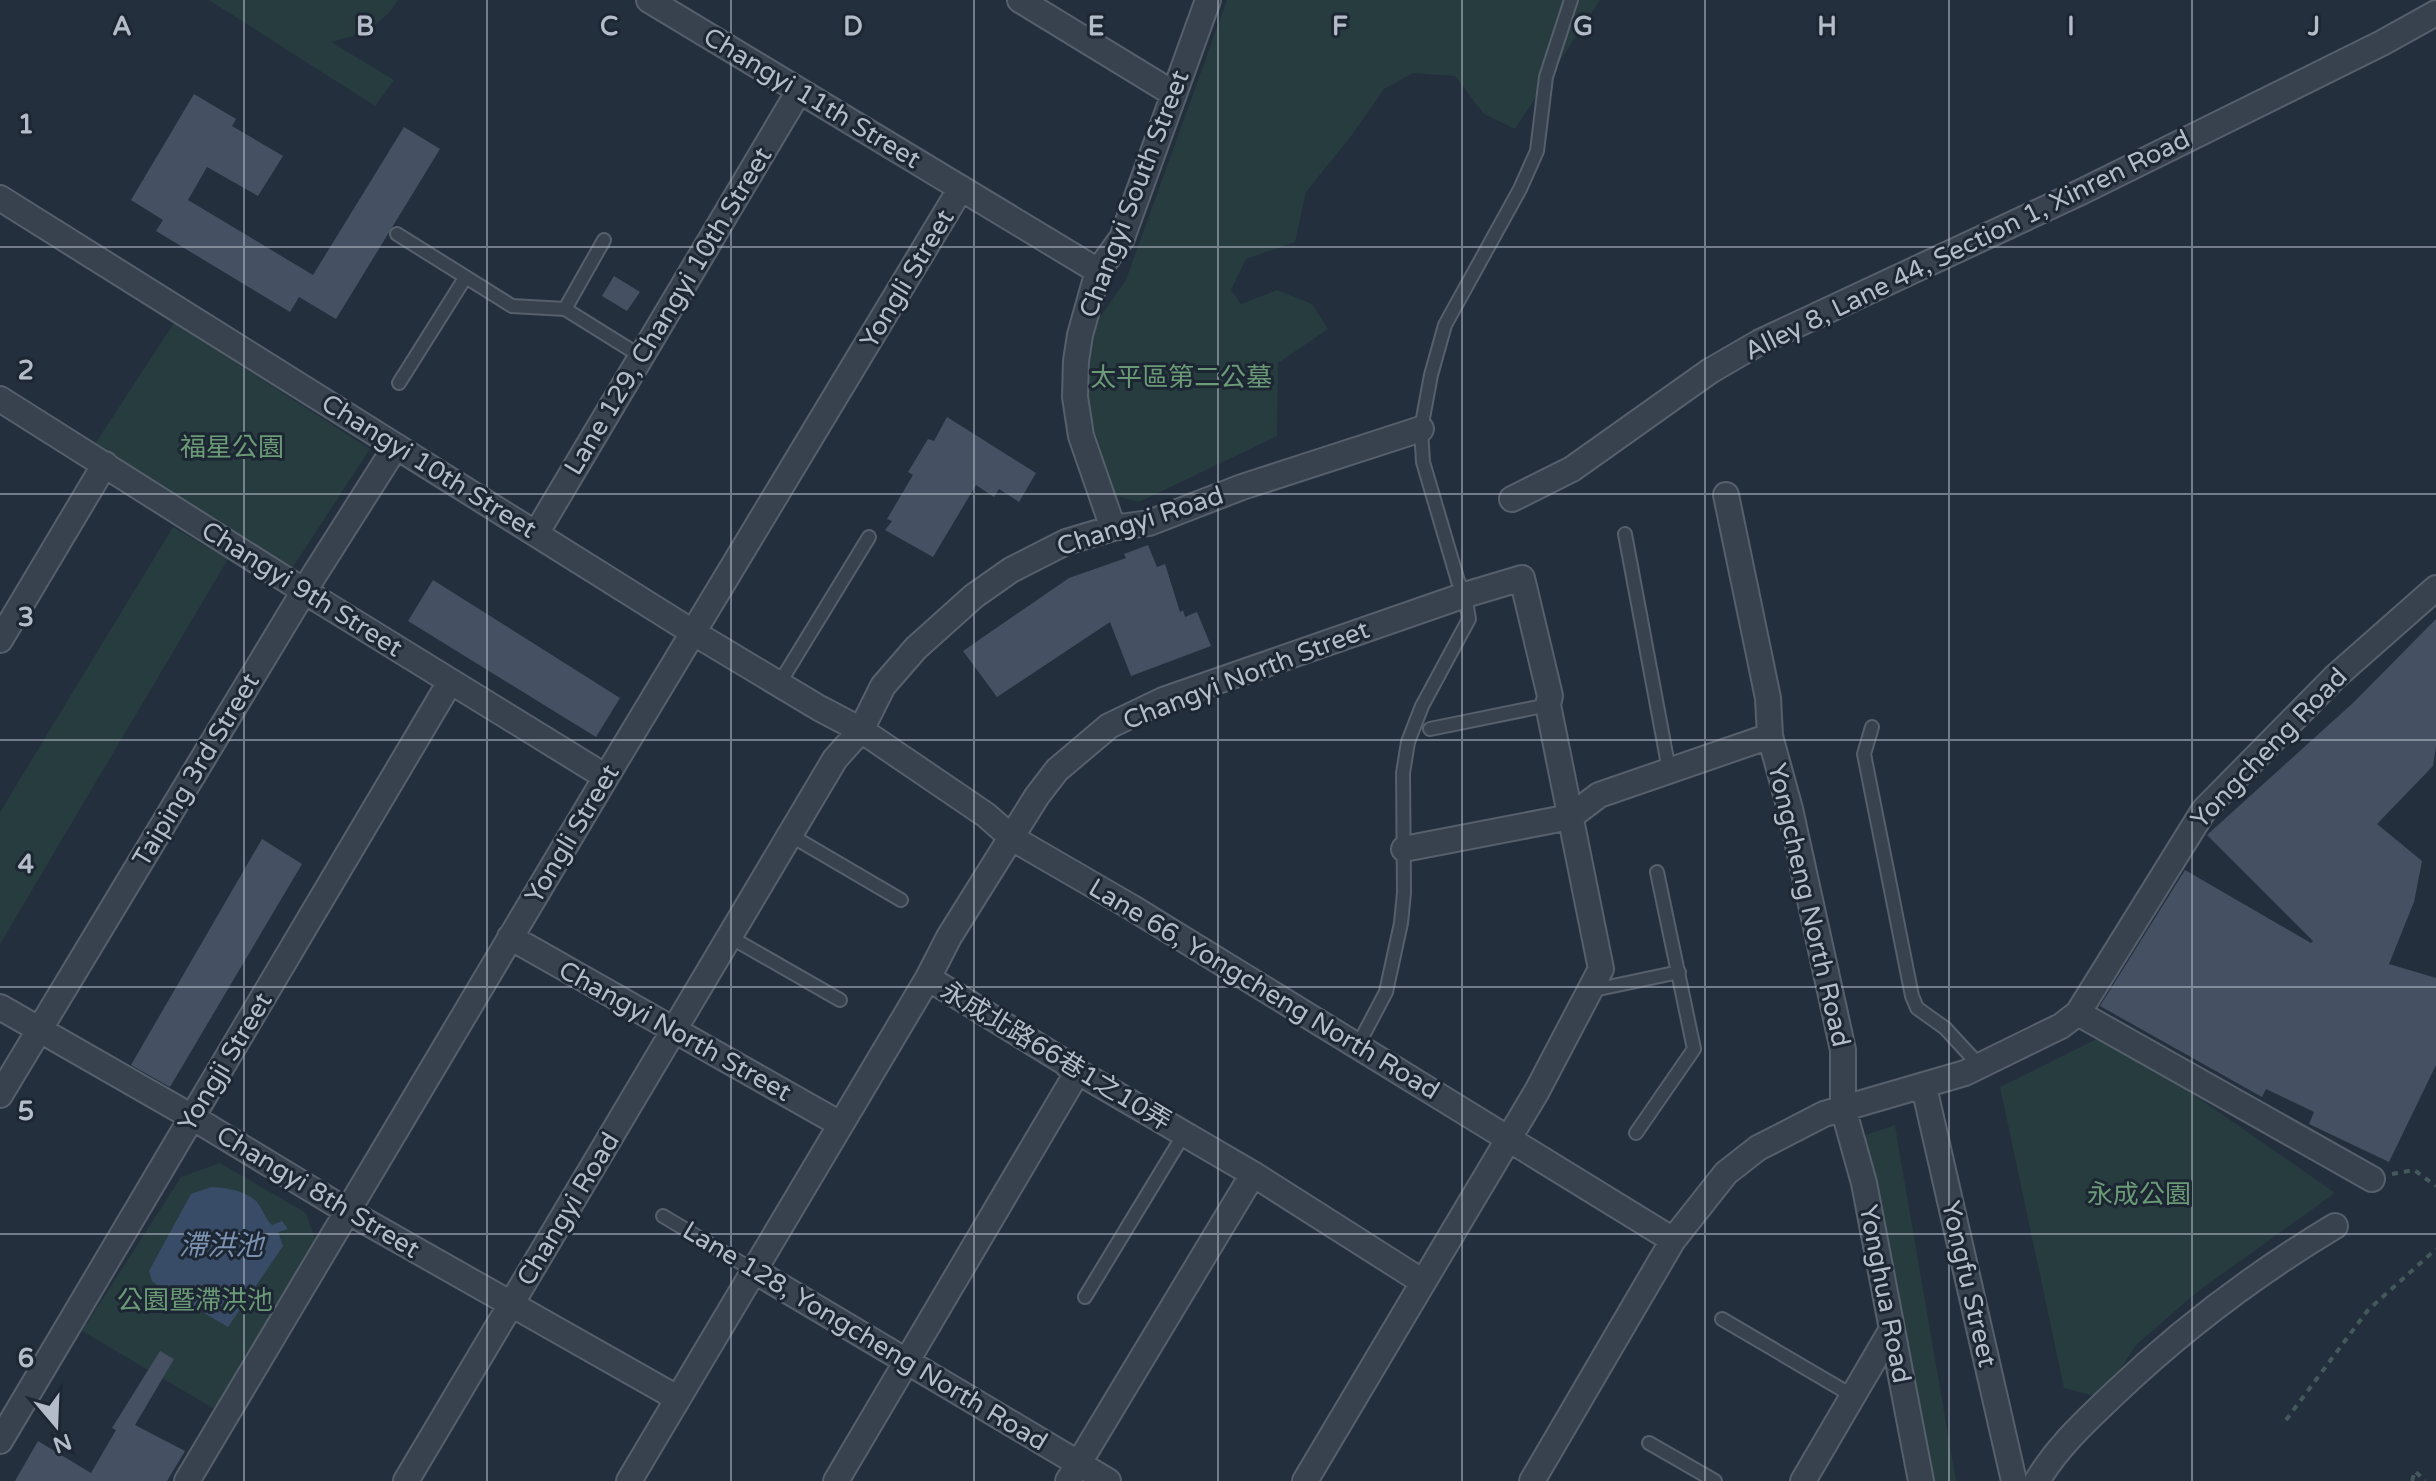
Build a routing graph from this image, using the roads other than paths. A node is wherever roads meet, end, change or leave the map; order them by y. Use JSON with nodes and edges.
{"nodes":[{"id":1,"x":649,"y":0,"type":"edge"},
{"id":2,"x":1020,"y":0,"type":"edge"},
{"id":3,"x":1208,"y":0,"type":"edge"},
{"id":4,"x":1571,"y":0,"type":"edge"},
{"id":5,"x":2436,"y":13,"type":"edge"},
{"id":6,"x":799,"y":91,"type":"junction"},
{"id":7,"x":1174,"y":94,"type":"junction"},
{"id":8,"x":961,"y":188,"type":"junction"},
{"id":9,"x":0,"y":198,"type":"edge"},
{"id":10,"x":397,"y":234,"type":"dead end"},
{"id":11,"x":604,"y":240,"type":"dead end"},
{"id":12,"x":1098,"y":271,"type":"junction"},
{"id":13,"x":465,"y":278,"type":"junction"},
{"id":14,"x":565,"y":309,"type":"junction"},
{"id":15,"x":642,"y":357,"type":"junction"},
{"id":16,"x":399,"y":383,"type":"dead end"},
{"id":17,"x":0,"y":399,"type":"edge"},
{"id":18,"x":1421,"y":429,"type":"junction"},
{"id":19,"x":396,"y":446,"type":"junction"},
{"id":20,"x":105,"y":464,"type":"junction"},
{"id":21,"x":1726,"y":495,"type":"dead end"},
{"id":22,"x":1512,"y":499,"type":"dead end"},
{"id":23,"x":1113,"y":528,"type":"junction"},
{"id":24,"x":537,"y":532,"type":"junction"},
{"id":25,"x":1625,"y":534,"type":"dead end"},
{"id":26,"x":869,"y":537,"type":"dead end"},
{"id":27,"x":2436,"y":588,"type":"edge"},
{"id":28,"x":304,"y":591,"type":"junction"},
{"id":29,"x":1465,"y":595,"type":"junction"},
{"id":30,"x":694,"y":633,"type":"junction"},
{"id":31,"x":0,"y":640,"type":"edge"},
{"id":32,"x":450,"y":682,"type":"junction"},
{"id":33,"x":779,"y":684,"type":"junction"},
{"id":34,"x":1548,"y":705,"type":"junction"},
{"id":35,"x":1872,"y":727,"type":"dead end"},
{"id":36,"x":1430,"y":729,"type":"dead end"},
{"id":37,"x":861,"y":730,"type":"junction"},
{"id":38,"x":1770,"y":736,"type":"junction"},
{"id":39,"x":1669,"y":770,"type":"junction"},
{"id":40,"x":606,"y":777,"type":"junction"},
{"id":41,"x":1570,"y":817,"type":"junction"},
{"id":42,"x":790,"y":835,"type":"junction"},
{"id":43,"x":1012,"y":838,"type":"junction"},
{"id":44,"x":1404,"y":849,"type":"junction"},
{"id":45,"x":1657,"y":872,"type":"dead end"},
{"id":46,"x":901,"y":900,"type":"dead end"},
{"id":47,"x":510,"y":937,"type":"junction"},
{"id":48,"x":730,"y":937,"type":"junction"},
{"id":49,"x":1679,"y":972,"type":"junction"},
{"id":50,"x":928,"y":978,"type":"junction"},
{"id":51,"x":1589,"y":991,"type":"junction"},
{"id":52,"x":840,"y":1000,"type":"dead end"},
{"id":53,"x":0,"y":1007,"type":"edge"},
{"id":54,"x":2078,"y":1013,"type":"junction"},
{"id":55,"x":40,"y":1030,"type":"junction"},
{"id":56,"x":674,"y":1031,"type":"junction"},
{"id":57,"x":1358,"y":1045,"type":"junction"},
{"id":58,"x":1980,"y":1066,"type":"junction"},
{"id":59,"x":1078,"y":1071,"type":"junction"},
{"id":60,"x":1924,"y":1087,"type":"junction"},
{"id":61,"x":0,"y":1095,"type":"edge"},
{"id":62,"x":1843,"y":1108,"type":"junction"},
{"id":63,"x":192,"y":1117,"type":"junction"},
{"id":64,"x":840,"y":1124,"type":"junction"},
{"id":65,"x":1636,"y":1133,"type":"dead end"},
{"id":66,"x":1184,"y":1134,"type":"junction"},
{"id":67,"x":1508,"y":1140,"type":"junction"},
{"id":68,"x":1253,"y":1174,"type":"junction"},
{"id":69,"x":2372,"y":1179,"type":"road end"},
{"id":70,"x":347,"y":1211,"type":"junction"},
{"id":71,"x":663,"y":1216,"type":"dead end"},
{"id":72,"x":2335,"y":1226,"type":"dead end"},
{"id":73,"x":1673,"y":1240,"type":"junction"},
{"id":74,"x":753,"y":1270,"type":"junction"},
{"id":75,"x":1423,"y":1282,"type":"junction"},
{"id":76,"x":1085,"y":1297,"type":"dead end"},
{"id":77,"x":511,"y":1305,"type":"junction"},
{"id":78,"x":1722,"y":1319,"type":"dead end"},
{"id":79,"x":1892,"y":1329,"type":"junction"},
{"id":80,"x":907,"y":1362,"type":"junction"},
{"id":81,"x":1853,"y":1396,"type":"junction"},
{"id":82,"x":677,"y":1398,"type":"junction"},
{"id":83,"x":0,"y":1441,"type":"edge"},
{"id":84,"x":1649,"y":1443,"type":"dead end"},
{"id":85,"x":1074,"y":1472,"type":"edge"},
{"id":86,"x":190,"y":1480,"type":"edge"},
{"id":87,"x":406,"y":1481,"type":"edge"},
{"id":88,"x":629,"y":1481,"type":"edge"},
{"id":89,"x":836,"y":1481,"type":"edge"},
{"id":90,"x":1108,"y":1481,"type":"edge"},
{"id":91,"x":1305,"y":1481,"type":"edge"},
{"id":92,"x":1532,"y":1481,"type":"edge"},
{"id":93,"x":1715,"y":1481,"type":"edge"},
{"id":94,"x":1803,"y":1481,"type":"edge"},
{"id":95,"x":1921,"y":1481,"type":"edge"},
{"id":96,"x":2014,"y":1481,"type":"edge"},
{"id":97,"x":2037,"y":1481,"type":"edge"}],
"edges":[{"from":1,"to":6,"type":"street","name":"Changyi 11th Street"},
{"from":2,"to":7,"type":"street"},
{"from":3,"to":7,"type":"street","name":"Changyi South Street"},
{"from":4,"to":18,"type":"lane"},
{"from":5,"to":22,"type":"street","name":"Alley 8, Lane 44, Section 1, Xinren Road"},
{"from":6,"to":8,"type":"street","name":"Changyi 11th Street"},
{"from":6,"to":15,"type":"street","name":"Lane 129, Changyi 10th Street"},
{"from":7,"to":12,"type":"street","name":"Changyi South Street"},
{"from":8,"to":12,"type":"street","name":"Changyi 11th Street"},
{"from":8,"to":30,"type":"street","name":"Yongli Street"},
{"from":9,"to":19,"type":"street","name":"Changyi 10th Street"},
{"from":10,"to":13,"type":"lane"},
{"from":11,"to":14,"type":"lane"},
{"from":12,"to":23,"type":"street","name":"Changyi South Street"},
{"from":13,"to":14,"type":"lane"},
{"from":13,"to":16,"type":"lane"},
{"from":14,"to":15,"type":"lane"},
{"from":15,"to":24,"type":"street","name":"Lane 129, Changyi 10th Street"},
{"from":17,"to":20,"type":"street","name":"Changyi 9th Street"},
{"from":18,"to":23,"type":"street","name":"Changyi Road"},
{"from":18,"to":29,"type":"lane"},
{"from":19,"to":24,"type":"street","name":"Changyi 10th Street"},
{"from":19,"to":28,"type":"street","name":"Taiping 3rd Street"},
{"from":20,"to":28,"type":"street","name":"Changyi 9th Street"},
{"from":20,"to":31,"type":"street"},
{"from":21,"to":38,"type":"street","name":"Yongcheng North Road"},
{"from":23,"to":37,"type":"street","name":"Changyi Road"},
{"from":24,"to":30,"type":"street","name":"Changyi 10th Street"},
{"from":25,"to":39,"type":"lane"},
{"from":26,"to":33,"type":"lane"},
{"from":27,"to":54,"type":"street","name":"Yongcheng Road"},
{"from":28,"to":32,"type":"street","name":"Changyi 9th Street"},
{"from":28,"to":55,"type":"street","name":"Taiping 3rd Street"},
{"from":29,"to":34,"type":"street","name":"Changyi North Street"},
{"from":29,"to":43,"type":"street","name":"Changyi North Street"},
{"from":29,"to":44,"type":"lane"},
{"from":30,"to":33,"type":"street","name":"Changyi 10th Street"},
{"from":30,"to":40,"type":"street","name":"Yongli Street"},
{"from":32,"to":40,"type":"street","name":"Changyi 9th Street"},
{"from":32,"to":63,"type":"street","name":"Yongji Street"},
{"from":33,"to":37,"type":"street","name":"Changyi 10th Street"},
{"from":34,"to":36,"type":"lane"},
{"from":34,"to":41,"type":"street"},
{"from":35,"to":58,"type":"lane"},
{"from":37,"to":42,"type":"street","name":"Changyi Road"},
{"from":37,"to":43,"type":"street","name":"Lane 66, Yongcheng North Road"},
{"from":38,"to":39,"type":"street"},
{"from":38,"to":62,"type":"street","name":"Yongcheng North Road"},
{"from":39,"to":41,"type":"street"},
{"from":40,"to":47,"type":"street","name":"Yongli Street"},
{"from":41,"to":44,"type":"street"},
{"from":41,"to":51,"type":"street"},
{"from":42,"to":46,"type":"lane"},
{"from":42,"to":48,"type":"street","name":"Changyi Road"},
{"from":43,"to":50,"type":"street","name":"Changyi North Street"},
{"from":43,"to":57,"type":"street","name":"Lane 66, Yongcheng North Road"},
{"from":44,"to":57,"type":"lane"},
{"from":45,"to":49,"type":"lane"},
{"from":47,"to":56,"type":"street","name":"Changyi North Street"},
{"from":47,"to":70,"type":"street","name":"Yongli Street"},
{"from":48,"to":52,"type":"lane"},
{"from":48,"to":56,"type":"street","name":"Changyi Road"},
{"from":49,"to":51,"type":"lane"},
{"from":49,"to":65,"type":"lane"},
{"from":50,"to":59,"type":"street","name":"永成北路66巷1之10弄"},
{"from":50,"to":64,"type":"street","name":"Changyi North Street"},
{"from":51,"to":67,"type":"street"},
{"from":53,"to":55,"type":"street","name":"Changyi 8th Street"},
{"from":54,"to":58,"type":"street","name":"Yongcheng Road"},
{"from":54,"to":69,"type":"street"},
{"from":55,"to":61,"type":"street","name":"Taiping 3rd Street"},
{"from":55,"to":63,"type":"street","name":"Changyi 8th Street"},
{"from":56,"to":64,"type":"street","name":"Changyi North Street"},
{"from":56,"to":77,"type":"street","name":"Changyi Road"},
{"from":57,"to":67,"type":"street","name":"Lane 66, Yongcheng North Road"},
{"from":58,"to":60,"type":"street","name":"Yongcheng Road"},
{"from":59,"to":66,"type":"street","name":"永成北路66巷1之10弄"},
{"from":59,"to":80,"type":"street"},
{"from":60,"to":62,"type":"street","name":"Yongcheng Road"},
{"from":60,"to":96,"type":"street","name":"Yongfu Street"},
{"from":62,"to":73,"type":"street"},
{"from":62,"to":79,"type":"street","name":"Yonghua Road"},
{"from":63,"to":70,"type":"street","name":"Changyi 8th Street"},
{"from":63,"to":83,"type":"street","name":"Yongji Street"},
{"from":64,"to":74,"type":"street","name":"Changyi North Street"},
{"from":66,"to":68,"type":"street","name":"永成北路66巷1之10弄"},
{"from":66,"to":76,"type":"lane","name":"永成北路66巷1之10弄"},
{"from":67,"to":73,"type":"street","name":"Lane 66, Yongcheng North Road"},
{"from":67,"to":75,"type":"street"},
{"from":68,"to":75,"type":"street","name":"永成北路66巷1之10弄"},
{"from":68,"to":85,"type":"street"},
{"from":70,"to":77,"type":"street","name":"Changyi 8th Street"},
{"from":70,"to":86,"type":"street","name":"Yongli Street"},
{"from":71,"to":74,"type":"lane","name":"Lane 128, Yongcheng North Road"},
{"from":72,"to":97,"type":"street"},
{"from":73,"to":92,"type":"street"},
{"from":74,"to":80,"type":"street","name":"Lane 128, Yongcheng North Road"},
{"from":74,"to":82,"type":"street","name":"Changyi North Street"},
{"from":75,"to":91,"type":"street"},
{"from":77,"to":82,"type":"street"},
{"from":77,"to":87,"type":"street","name":"Changyi Road"},
{"from":78,"to":81,"type":"lane"},
{"from":79,"to":81,"type":"street"},
{"from":79,"to":95,"type":"street","name":"Yonghua Road"},
{"from":80,"to":85,"type":"street","name":"Lane 128, Yongcheng North Road"},
{"from":80,"to":89,"type":"street"},
{"from":81,"to":94,"type":"street"},
{"from":82,"to":88,"type":"street","name":"Changyi North Street"},
{"from":84,"to":93,"type":"lane"},
{"from":85,"to":90,"type":"street","name":"Lane 128, Yongcheng North Road"}]}
